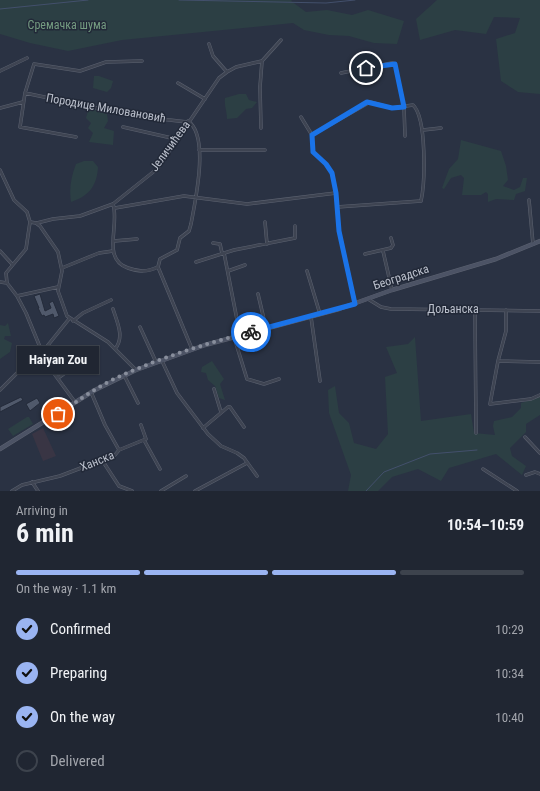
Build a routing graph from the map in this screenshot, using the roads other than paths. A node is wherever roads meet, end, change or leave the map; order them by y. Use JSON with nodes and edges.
{"nodes":[{"id":1,"x":281,"y":40,"type":"dead end"},
{"id":2,"x":209,"y":44,"type":"dead end"},
{"id":3,"x":27,"y":58,"type":"dead end"},
{"id":4,"x":142,"y":61,"type":"dead end"},
{"id":5,"x":262,"y":61,"type":"junction"},
{"id":6,"x":0,"y":71,"type":"edge"},
{"id":7,"x":227,"y":72,"type":"junction"},
{"id":8,"x":341,"y":73,"type":"dead end"},
{"id":9,"x":178,"y":83,"type":"dead end"},
{"id":10,"x":25,"y":93,"type":"junction"},
{"id":11,"x":205,"y":98,"type":"junction"},
{"id":12,"x":23,"y":102,"type":"junction"},
{"id":13,"x":404,"y":107,"type":"junction"},
{"id":14,"x":0,"y":108,"type":"edge"},
{"id":15,"x":301,"y":117,"type":"dead end"},
{"id":16,"x":188,"y":122,"type":"junction"},
{"id":17,"x":123,"y":127,"type":"dead end"},
{"id":18,"x":261,"y":128,"type":"dead end"},
{"id":19,"x":441,"y":128,"type":"dead end"},
{"id":20,"x":423,"y":130,"type":"junction"},
{"id":21,"x":312,"y":135,"type":"junction"},
{"id":22,"x":405,"y":136,"type":"dead end"},
{"id":23,"x":76,"y":137,"type":"dead end"},
{"id":24,"x":176,"y":139,"type":"junction"},
{"id":25,"x":199,"y":150,"type":"junction"},
{"id":26,"x":265,"y":150,"type":"dead end"},
{"id":27,"x":0,"y":170,"type":"edge"},
{"id":28,"x":336,"y":193,"type":"junction"},
{"id":29,"x":195,"y":196,"type":"junction"},
{"id":30,"x":529,"y":200,"type":"dead end"},
{"id":31,"x":113,"y":204,"type":"junction"},
{"id":32,"x":337,"y":207,"type":"junction"},
{"id":33,"x":114,"y":208,"type":"junction"},
{"id":34,"x":30,"y":222,"type":"junction"},
{"id":35,"x":265,"y":222,"type":"dead end"},
{"id":36,"x":37,"y":223,"type":"junction"},
{"id":37,"x":294,"y":226,"type":"dead end"},
{"id":38,"x":391,"y":238,"type":"dead end"},
{"id":39,"x":137,"y":239,"type":"dead end"},
{"id":40,"x":114,"y":241,"type":"junction"},
{"id":41,"x":540,"y":241,"type":"edge"},
{"id":42,"x":213,"y":243,"type":"dead end"},
{"id":43,"x":267,"y":244,"type":"junction"},
{"id":44,"x":533,"y":244,"type":"junction"},
{"id":45,"x":0,"y":251,"type":"edge"},
{"id":46,"x":113,"y":251,"type":"junction"},
{"id":47,"x":383,"y":251,"type":"junction"},
{"id":48,"x":223,"y":253,"type":"junction"},
{"id":49,"x":365,"y":254,"type":"dead end"},
{"id":50,"x":196,"y":262,"type":"dead end"},
{"id":51,"x":12,"y":264,"type":"junction"},
{"id":52,"x":245,"y":265,"type":"dead end"},
{"id":53,"x":158,"y":267,"type":"junction"},
{"id":54,"x":62,"y":268,"type":"junction"},
{"id":55,"x":228,"y":271,"type":"junction"},
{"id":56,"x":307,"y":271,"type":"dead end"},
{"id":57,"x":0,"y":282,"type":"edge"},
{"id":58,"x":7,"y":283,"type":"junction"},
{"id":59,"x":58,"y":287,"type":"junction"},
{"id":60,"x":392,"y":290,"type":"junction"},
{"id":61,"x":258,"y":294,"type":"dead end"},
{"id":62,"x":17,"y":296,"type":"junction"},
{"id":63,"x":368,"y":299,"type":"junction"},
{"id":64,"x":111,"y":300,"type":"dead end"},
{"id":65,"x":355,"y":304,"type":"junction"},
{"id":66,"x":113,"y":309,"type":"dead end"},
{"id":67,"x":475,"y":309,"type":"junction"},
{"id":68,"x":506,"y":310,"type":"junction"},
{"id":69,"x":540,"y":311,"type":"edge"},
{"id":70,"x":320,"y":314,"type":"junction"},
{"id":71,"x":311,"y":317,"type":"junction"},
{"id":72,"x":69,"y":319,"type":"junction"},
{"id":73,"x":73,"y":321,"type":"junction"},
{"id":74,"x":140,"y":326,"type":"dead end"},
{"id":75,"x":266,"y":328,"type":"junction"},
{"id":76,"x":240,"y":335,"type":"junction"},
{"id":77,"x":234,"y":337,"type":"junction"},
{"id":78,"x":115,"y":349,"type":"junction"},
{"id":79,"x":192,"y":349,"type":"junction"},
{"id":80,"x":42,"y":353,"type":"junction"},
{"id":81,"x":162,"y":360,"type":"junction"},
{"id":82,"x":82,"y":361,"type":"dead end"},
{"id":83,"x":156,"y":362,"type":"junction"},
{"id":84,"x":498,"y":362,"type":"junction"},
{"id":85,"x":540,"y":362,"type":"edge"},
{"id":86,"x":136,"y":370,"type":"junction"},
{"id":87,"x":124,"y":375,"type":"junction"},
{"id":88,"x":58,"y":378,"type":"junction"},
{"id":89,"x":279,"y":379,"type":"dead end"},
{"id":90,"x":320,"y":381,"type":"dead end"},
{"id":91,"x":214,"y":389,"type":"dead end"},
{"id":92,"x":0,"y":390,"type":"edge"},
{"id":93,"x":91,"y":392,"type":"junction"},
{"id":94,"x":540,"y":395,"type":"edge"},
{"id":95,"x":75,"y":402,"type":"junction"},
{"id":96,"x":138,"y":403,"type":"dead end"},
{"id":97,"x":221,"y":412,"type":"junction"},
{"id":98,"x":141,"y":425,"type":"dead end"},
{"id":99,"x":244,"y":427,"type":"dead end"},
{"id":100,"x":203,"y":428,"type":"junction"},
{"id":101,"x":476,"y":433,"type":"dead end"},
{"id":102,"x":525,"y":437,"type":"dead end"},
{"id":103,"x":144,"y":440,"type":"junction"},
{"id":104,"x":0,"y":449,"type":"edge"},
{"id":105,"x":119,"y":450,"type":"junction"},
{"id":106,"x":540,"y":453,"type":"edge"},
{"id":107,"x":102,"y":460,"type":"junction"},
{"id":108,"x":247,"y":463,"type":"junction"},
{"id":109,"x":160,"y":469,"type":"dead end"},
{"id":110,"x":483,"y":469,"type":"dead end"},
{"id":111,"x":540,"y":474,"type":"edge"},
{"id":112,"x":526,"y":475,"type":"dead end"},
{"id":113,"x":186,"y":476,"type":"dead end"},
{"id":114,"x":257,"y":476,"type":"dead end"},
{"id":115,"x":32,"y":482,"type":"junction"},
{"id":116,"x":12,"y":491,"type":"edge"},
{"id":117,"x":38,"y":491,"type":"edge"},
{"id":118,"x":132,"y":491,"type":"edge"},
{"id":119,"x":161,"y":491,"type":"edge"},
{"id":120,"x":194,"y":491,"type":"edge"},
{"id":121,"x":517,"y":491,"type":"edge"}],
"edges":[{"from":1,"to":5,"type":"street"},
{"from":2,"to":7,"type":"street"},
{"from":3,"to":6,"type":"street"},
{"from":4,"to":10,"type":"street"},
{"from":5,"to":7,"type":"street","name":"Јеличићева"},
{"from":5,"to":18,"type":"street"},
{"from":7,"to":11,"type":"street","name":"Јеличићева"},
{"from":8,"to":13,"type":"street"},
{"from":9,"to":11,"type":"street"},
{"from":10,"to":12,"type":"street"},
{"from":10,"to":16,"type":"street","name":"Породице Миловановић"},
{"from":11,"to":16,"type":"street","name":"Јеличићева"},
{"from":12,"to":14,"type":"street"},
{"from":12,"to":23,"type":"street"},
{"from":13,"to":20,"type":"street"},
{"from":13,"to":21,"type":"street"},
{"from":13,"to":22,"type":"street"},
{"from":15,"to":21,"type":"street"},
{"from":16,"to":24,"type":"street","name":"Јеличићева"},
{"from":16,"to":25,"type":"street"},
{"from":17,"to":24,"type":"street"},
{"from":19,"to":20,"type":"street"},
{"from":20,"to":32,"type":"street"},
{"from":21,"to":28,"type":"street"},
{"from":24,"to":31,"type":"street","name":"Јеличићева"},
{"from":25,"to":26,"type":"street"},
{"from":25,"to":29,"type":"street"},
{"from":27,"to":34,"type":"street"},
{"from":28,"to":29,"type":"street"},
{"from":28,"to":32,"type":"street"},
{"from":29,"to":33,"type":"street"},
{"from":29,"to":53,"type":"street"},
{"from":30,"to":44,"type":"street"},
{"from":31,"to":33,"type":"street"},
{"from":31,"to":36,"type":"street","name":"Јеличићева"},
{"from":32,"to":65,"type":"street"},
{"from":33,"to":40,"type":"street"},
{"from":34,"to":36,"type":"street"},
{"from":34,"to":51,"type":"street"},
{"from":35,"to":43,"type":"street"},
{"from":36,"to":54,"type":"street"},
{"from":37,"to":43,"type":"street"},
{"from":38,"to":47,"type":"street"},
{"from":39,"to":40,"type":"street"},
{"from":40,"to":46,"type":"street"},
{"from":41,"to":44,"type":"main road","name":"Београдска"},
{"from":42,"to":48,"type":"street"},
{"from":43,"to":48,"type":"street"},
{"from":44,"to":60,"type":"main road","name":"Београдска"},
{"from":45,"to":51,"type":"street"},
{"from":46,"to":53,"type":"street"},
{"from":46,"to":54,"type":"street"},
{"from":47,"to":49,"type":"street"},
{"from":47,"to":60,"type":"street"},
{"from":48,"to":50,"type":"street"},
{"from":48,"to":55,"type":"street"},
{"from":51,"to":58,"type":"street"},
{"from":52,"to":55,"type":"street"},
{"from":53,"to":79,"type":"street"},
{"from":54,"to":59,"type":"street"},
{"from":55,"to":76,"type":"street"},
{"from":56,"to":70,"type":"street"},
{"from":57,"to":58,"type":"street"},
{"from":58,"to":62,"type":"street"},
{"from":59,"to":62,"type":"street"},
{"from":59,"to":72,"type":"street"},
{"from":60,"to":63,"type":"main road","name":"Београдска"},
{"from":61,"to":75,"type":"street"},
{"from":62,"to":80,"type":"street"},
{"from":63,"to":65,"type":"main road","name":"Београдска"},
{"from":63,"to":67,"type":"street","name":"Дољанска"},
{"from":64,"to":73,"type":"street"},
{"from":65,"to":70,"type":"main road","name":"Београдска"},
{"from":66,"to":78,"type":"street"},
{"from":67,"to":68,"type":"street","name":"Дољанска"},
{"from":67,"to":101,"type":"street"},
{"from":68,"to":69,"type":"street","name":"Дољанска"},
{"from":68,"to":84,"type":"street"},
{"from":70,"to":71,"type":"main road","name":"Београдска"},
{"from":71,"to":75,"type":"main road","name":"Београдска"},
{"from":71,"to":90,"type":"street"},
{"from":72,"to":73,"type":"street"},
{"from":72,"to":80,"type":"street"},
{"from":73,"to":78,"type":"street"},
{"from":74,"to":83,"type":"street"},
{"from":75,"to":76,"type":"main road","name":"Београдска"},
{"from":76,"to":77,"type":"main road","name":"Београдска"},
{"from":77,"to":79,"type":"main road","name":"Београдска"},
{"from":77,"to":89,"type":"street"},
{"from":78,"to":86,"type":"street"},
{"from":79,"to":81,"type":"main road","name":"Београдска"},
{"from":80,"to":88,"type":"street"},
{"from":80,"to":92,"type":"street"},
{"from":81,"to":83,"type":"main road","name":"Београдска"},
{"from":81,"to":100,"type":"street"},
{"from":82,"to":88,"type":"street"},
{"from":83,"to":86,"type":"main road","name":"Београдска"},
{"from":84,"to":85,"type":"street"},
{"from":84,"to":94,"type":"street"},
{"from":86,"to":87,"type":"main road","name":"Београдска"},
{"from":87,"to":93,"type":"main road","name":"Београдска"},
{"from":87,"to":96,"type":"street"},
{"from":88,"to":95,"type":"street"},
{"from":91,"to":97,"type":"street"},
{"from":93,"to":95,"type":"main road","name":"Београдска"},
{"from":93,"to":105,"type":"street","name":"Ханска"},
{"from":95,"to":104,"type":"main road","name":"Београдска"},
{"from":97,"to":99,"type":"street"},
{"from":97,"to":100,"type":"street"},
{"from":98,"to":103,"type":"street"},
{"from":100,"to":108,"type":"street"},
{"from":102,"to":106,"type":"street"},
{"from":103,"to":105,"type":"street"},
{"from":103,"to":109,"type":"street"},
{"from":105,"to":107,"type":"street","name":"Ханска"},
{"from":107,"to":115,"type":"street","name":"Ханска"},
{"from":107,"to":118,"type":"street"},
{"from":108,"to":114,"type":"street"},
{"from":108,"to":120,"type":"street"},
{"from":110,"to":121,"type":"street"},
{"from":111,"to":112,"type":"street"},
{"from":113,"to":119,"type":"street"},
{"from":115,"to":116,"type":"street","name":"Ханска"},
{"from":115,"to":117,"type":"street"}]}
